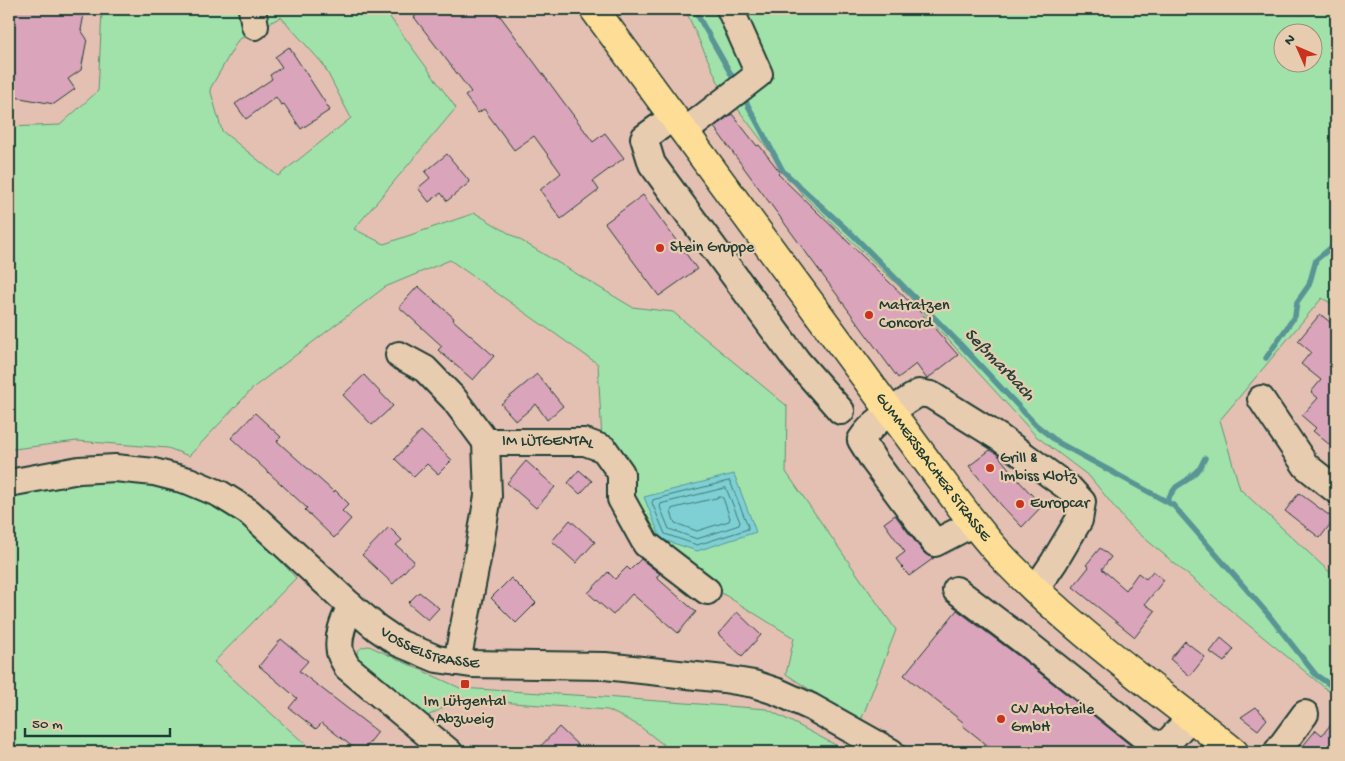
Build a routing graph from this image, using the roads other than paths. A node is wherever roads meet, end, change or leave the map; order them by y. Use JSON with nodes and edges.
{"nodes":[{"id":1,"x":594,"y":9,"type":"edge"},
{"id":2,"x":730,"y":9,"type":"edge"},
{"id":3,"x":678,"y":124,"type":"junction"},
{"id":4,"x":399,"y":355,"type":"dead end"},
{"id":5,"x":1261,"y":399,"type":"dead end"},
{"id":6,"x":841,"y":411,"type":"dead end"},
{"id":7,"x":891,"y":412,"type":"junction"},
{"id":8,"x":486,"y":442,"type":"junction"},
{"id":9,"x":9,"y":483,"type":"edge"},
{"id":10,"x":1336,"y":490,"type":"edge"},
{"id":11,"x":974,"y":523,"type":"junction"},
{"id":12,"x":956,"y":590,"type":"dead end"},
{"id":13,"x":1034,"y":590,"type":"junction"},
{"id":14,"x":707,"y":591,"type":"dead end"},
{"id":15,"x":351,"y":606,"type":"junction"},
{"id":16,"x":457,"y":662,"type":"junction"},
{"id":17,"x":1305,"y":714,"type":"dead end"},
{"id":18,"x":1191,"y":717,"type":"junction"},
{"id":19,"x":449,"y":752,"type":"edge"},
{"id":20,"x":891,"y":752,"type":"edge"},
{"id":21,"x":1234,"y":752,"type":"edge"},
{"id":22,"x":1277,"y":752,"type":"edge"}],
"edges":[{"from":1,"to":3,"type":"main road","name":"GUMMERSBACHER STRASSE"},
{"from":2,"to":3,"type":"street"},
{"from":3,"to":6,"type":"street"},
{"from":3,"to":7,"type":"main road","name":"GUMMERSBACHER STRASSE"},
{"from":4,"to":8,"type":"street","name":"IM LÜTGENTAL"},
{"from":5,"to":10,"type":"street"},
{"from":7,"to":11,"type":"main road","name":"GUMMERSBACHER STRASSE"},
{"from":7,"to":11,"type":"street"},
{"from":7,"to":13,"type":"street"},
{"from":8,"to":14,"type":"street","name":"IM LÜTGENTAL"},
{"from":8,"to":16,"type":"street","name":"IM LÜTGENTAL"},
{"from":9,"to":15,"type":"street","name":"VOSSELSTRASSE"},
{"from":11,"to":13,"type":"main road","name":"GUMMERSBACHER STRASSE"},
{"from":12,"to":18,"type":"street"},
{"from":13,"to":18,"type":"main road","name":"GUMMERSBACHER STRASSE"},
{"from":15,"to":16,"type":"street","name":"VOSSELSTRASSE"},
{"from":15,"to":19,"type":"street"},
{"from":16,"to":20,"type":"street","name":"VOSSELSTRASSE"},
{"from":17,"to":22,"type":"street"},
{"from":18,"to":21,"type":"main road","name":"GUMMERSBACHER STRASSE"}]}
